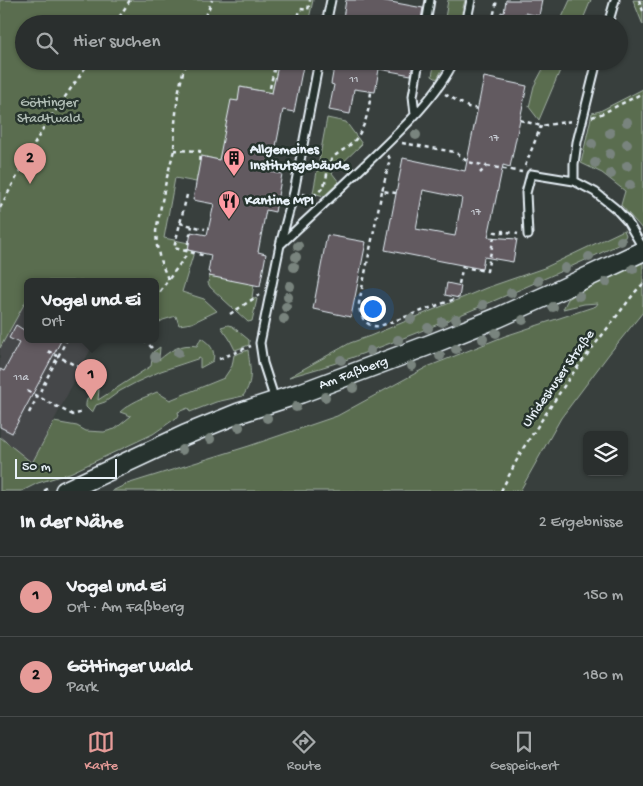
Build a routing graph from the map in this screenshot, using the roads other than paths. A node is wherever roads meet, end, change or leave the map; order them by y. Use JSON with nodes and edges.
{"nodes":[{"id":1,"x":331,"y":0,"type":"edge"},
{"id":2,"x":430,"y":0,"type":"edge"},
{"id":3,"x":471,"y":0,"type":"edge"},
{"id":4,"x":616,"y":0,"type":"edge"},
{"id":5,"x":328,"y":15,"type":"edge"},
{"id":6,"x":428,"y":15,"type":"edge"},
{"id":7,"x":468,"y":15,"type":"edge"},
{"id":8,"x":611,"y":15,"type":"edge"},
{"id":9,"x":317,"y":70,"type":"edge"},
{"id":10,"x":417,"y":70,"type":"edge"},
{"id":11,"x":449,"y":70,"type":"edge"},
{"id":12,"x":595,"y":70,"type":"edge"},
{"id":13,"x":415,"y":114,"type":"junction"},
{"id":14,"x":574,"y":181,"type":"junction"},
{"id":15,"x":528,"y":235,"type":"road end"},
{"id":16,"x":280,"y":245,"type":"junction"},
{"id":17,"x":643,"y":249,"type":"edge"},
{"id":18,"x":276,"y":401,"type":"junction"},
{"id":19,"x":64,"y":491,"type":"edge"}],
"edges":[{"from":1,"to":5,"type":"lane"},
{"from":2,"to":6,"type":"lane"},
{"from":3,"to":7,"type":"lane"},
{"from":4,"to":8,"type":"lane"},
{"from":9,"to":16,"type":"lane"},
{"from":10,"to":13,"type":"lane"},
{"from":11,"to":13,"type":"lane"},
{"from":12,"to":14,"type":"lane"},
{"from":13,"to":16,"type":"lane"},
{"from":14,"to":15,"type":"lane"},
{"from":14,"to":17,"type":"lane"},
{"from":16,"to":18,"type":"lane"},
{"from":17,"to":18,"type":"street","name":"Am Faßberg"},
{"from":18,"to":19,"type":"street","name":"Am Faßberg"}]}
